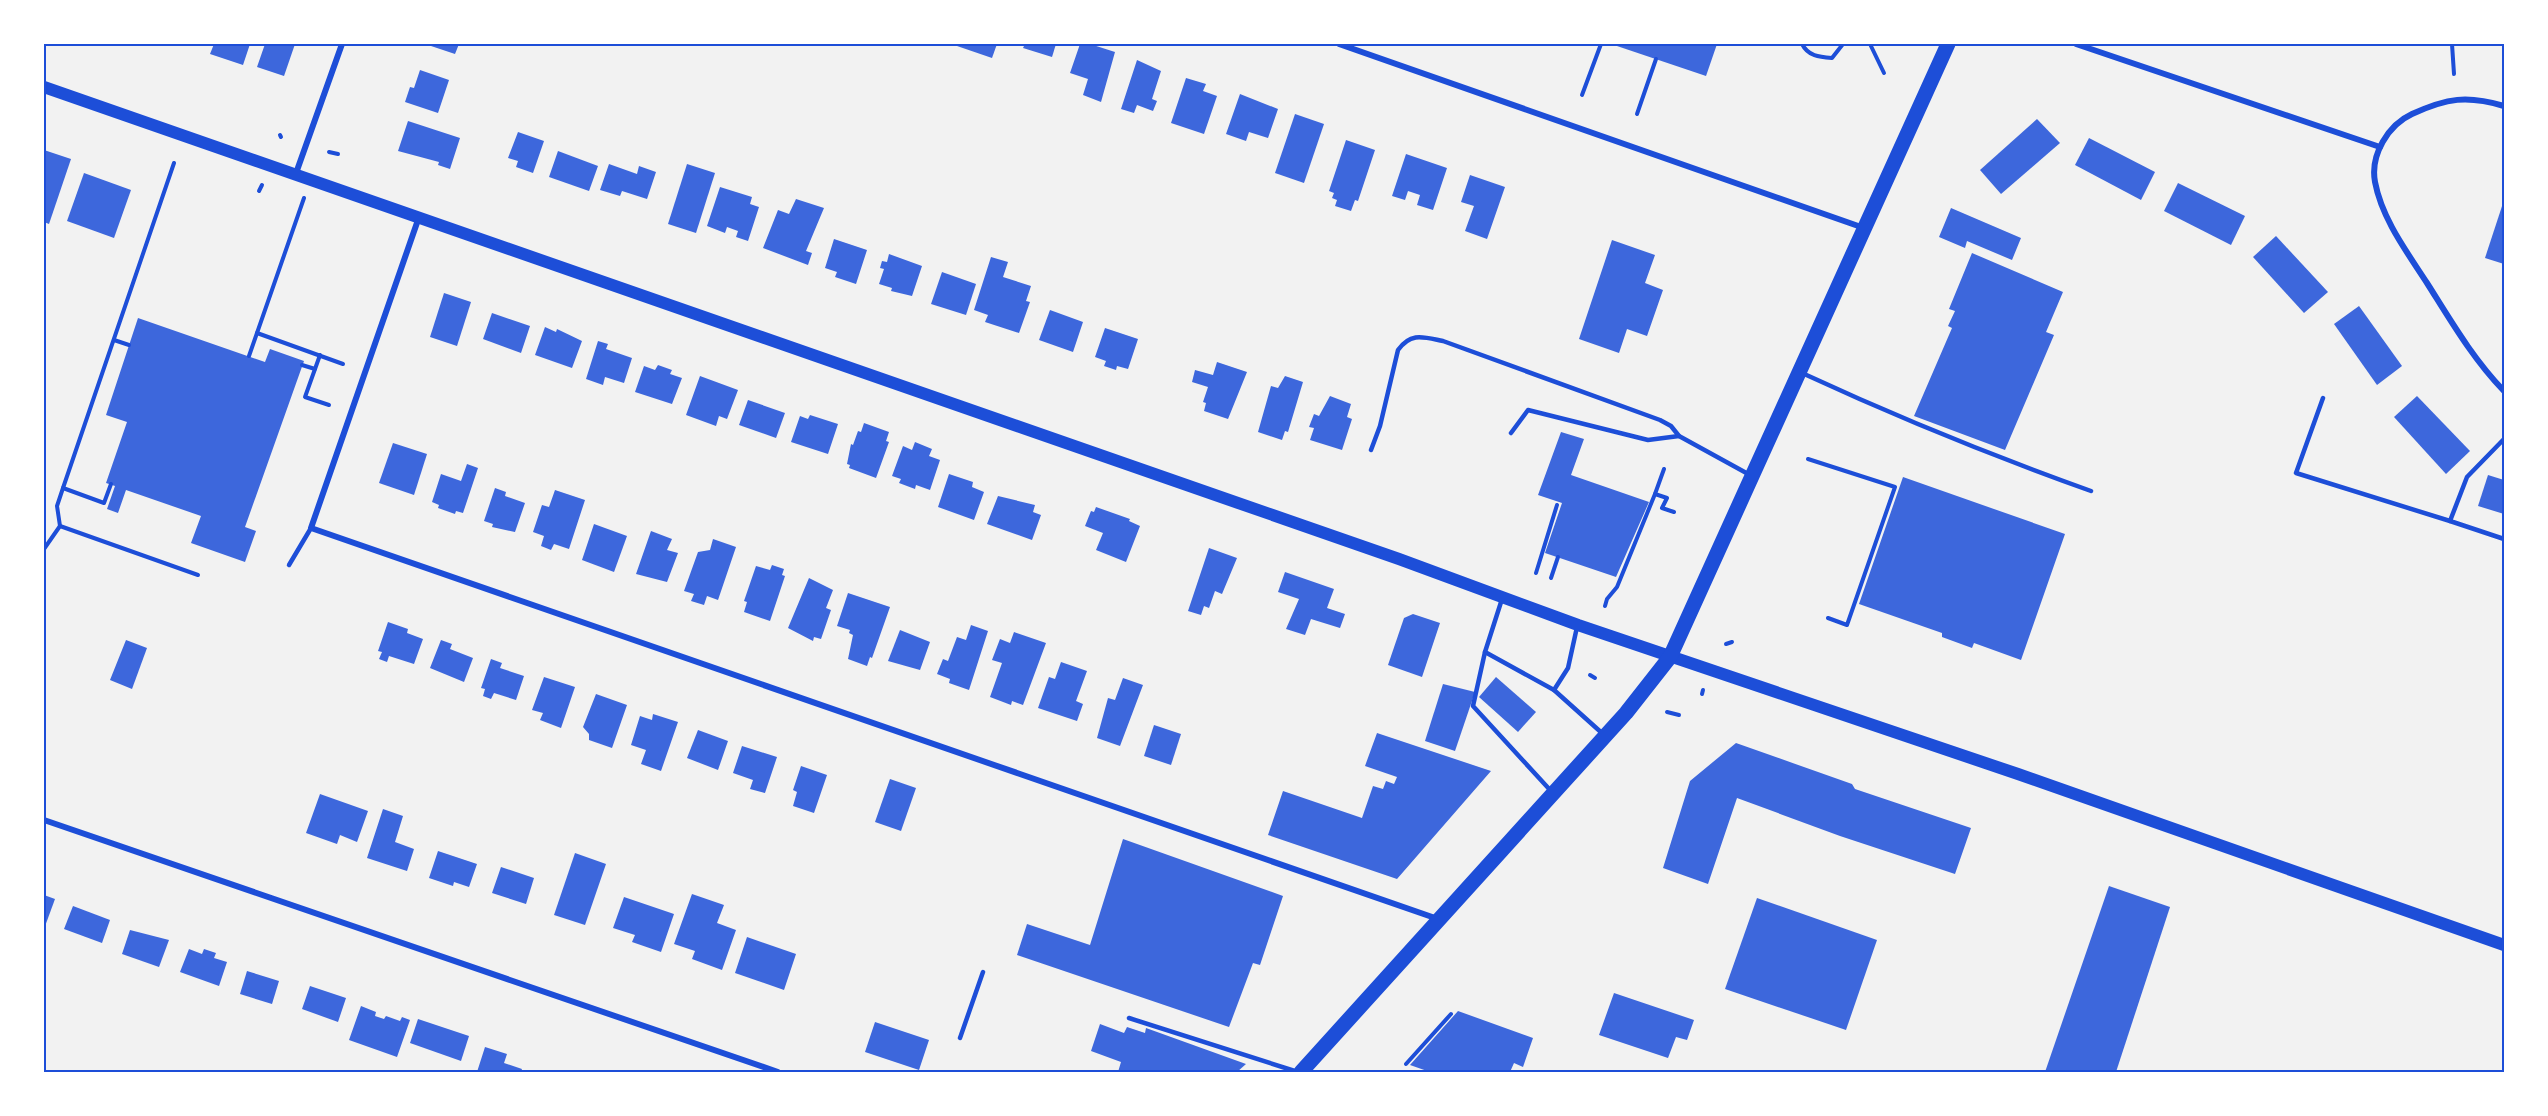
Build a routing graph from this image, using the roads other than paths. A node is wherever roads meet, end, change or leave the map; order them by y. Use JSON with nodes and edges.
{"nodes":[{"id":1,"x":342,"y":44,"type":"edge"},
{"id":2,"x":1339,"y":44,"type":"edge"},
{"id":3,"x":1948,"y":44,"type":"edge"},
{"id":4,"x":2076,"y":44,"type":"edge"},
{"id":5,"x":44,"y":87,"type":"edge"},
{"id":6,"x":2505,"y":106,"type":"edge"},
{"id":7,"x":2380,"y":147,"type":"junction"},
{"id":8,"x":295,"y":176,"type":"junction"},
{"id":9,"x":418,"y":217,"type":"junction"},
{"id":10,"x":1864,"y":228,"type":"junction"},
{"id":11,"x":1799,"y":372,"type":"junction"},
{"id":12,"x":2505,"y":391,"type":"edge"},
{"id":13,"x":2323,"y":398,"type":"dead end"},
{"id":14,"x":1511,"y":433,"type":"dead end"},
{"id":15,"x":1679,"y":436,"type":"junction"},
{"id":16,"x":2505,"y":439,"type":"edge"},
{"id":17,"x":1371,"y":450,"type":"dead end"},
{"id":18,"x":1752,"y":477,"type":"junction"},
{"id":19,"x":2091,"y":491,"type":"dead end"},
{"id":20,"x":2450,"y":521,"type":"junction"},
{"id":21,"x":311,"y":528,"type":"junction"},
{"id":22,"x":2505,"y":539,"type":"edge"},
{"id":23,"x":289,"y":565,"type":"dead end"},
{"id":24,"x":1502,"y":598,"type":"junction"},
{"id":25,"x":1578,"y":625,"type":"junction"},
{"id":26,"x":1485,"y":652,"type":"junction"},
{"id":27,"x":1670,"y":657,"type":"junction"},
{"id":28,"x":1554,"y":690,"type":"junction"},
{"id":29,"x":1605,"y":735,"type":"junction"},
{"id":30,"x":1553,"y":793,"type":"junction"},
{"id":31,"x":44,"y":820,"type":"edge"},
{"id":32,"x":1438,"y":919,"type":"junction"},
{"id":33,"x":2505,"y":945,"type":"edge"},
{"id":34,"x":983,"y":972,"type":"dead end"},
{"id":35,"x":1129,"y":1018,"type":"dead end"},
{"id":36,"x":960,"y":1038,"type":"dead end"},
{"id":37,"x":778,"y":1072,"type":"edge"},
{"id":38,"x":1300,"y":1072,"type":"edge"}],
"edges":[{"from":1,"to":8,"type":"street"},
{"from":2,"to":10,"type":"street"},
{"from":3,"to":10,"type":"main road"},
{"from":4,"to":7,"type":"street"},
{"from":5,"to":8,"type":"main road"},
{"from":6,"to":7,"type":"street"},
{"from":7,"to":12,"type":"street"},
{"from":8,"to":9,"type":"main road"},
{"from":9,"to":21,"type":"street"},
{"from":9,"to":24,"type":"main road"},
{"from":10,"to":11,"type":"main road"},
{"from":11,"to":18,"type":"main road"},
{"from":11,"to":19,"type":"lane"},
{"from":13,"to":20,"type":"lane"},
{"from":14,"to":15,"type":"lane"},
{"from":15,"to":17,"type":"lane"},
{"from":15,"to":18,"type":"lane"},
{"from":16,"to":20,"type":"lane"},
{"from":18,"to":27,"type":"main road"},
{"from":20,"to":22,"type":"lane"},
{"from":21,"to":23,"type":"lane"},
{"from":21,"to":32,"type":"street"},
{"from":24,"to":25,"type":"main road"},
{"from":24,"to":26,"type":"lane"},
{"from":25,"to":27,"type":"main road"},
{"from":25,"to":28,"type":"lane"},
{"from":26,"to":28,"type":"lane"},
{"from":26,"to":30,"type":"lane"},
{"from":27,"to":29,"type":"main road"},
{"from":27,"to":33,"type":"main road"},
{"from":28,"to":29,"type":"lane"},
{"from":29,"to":30,"type":"main road"},
{"from":30,"to":32,"type":"main road"},
{"from":31,"to":37,"type":"street"},
{"from":32,"to":38,"type":"main road"},
{"from":34,"to":36,"type":"lane"},
{"from":35,"to":38,"type":"lane"}]}
